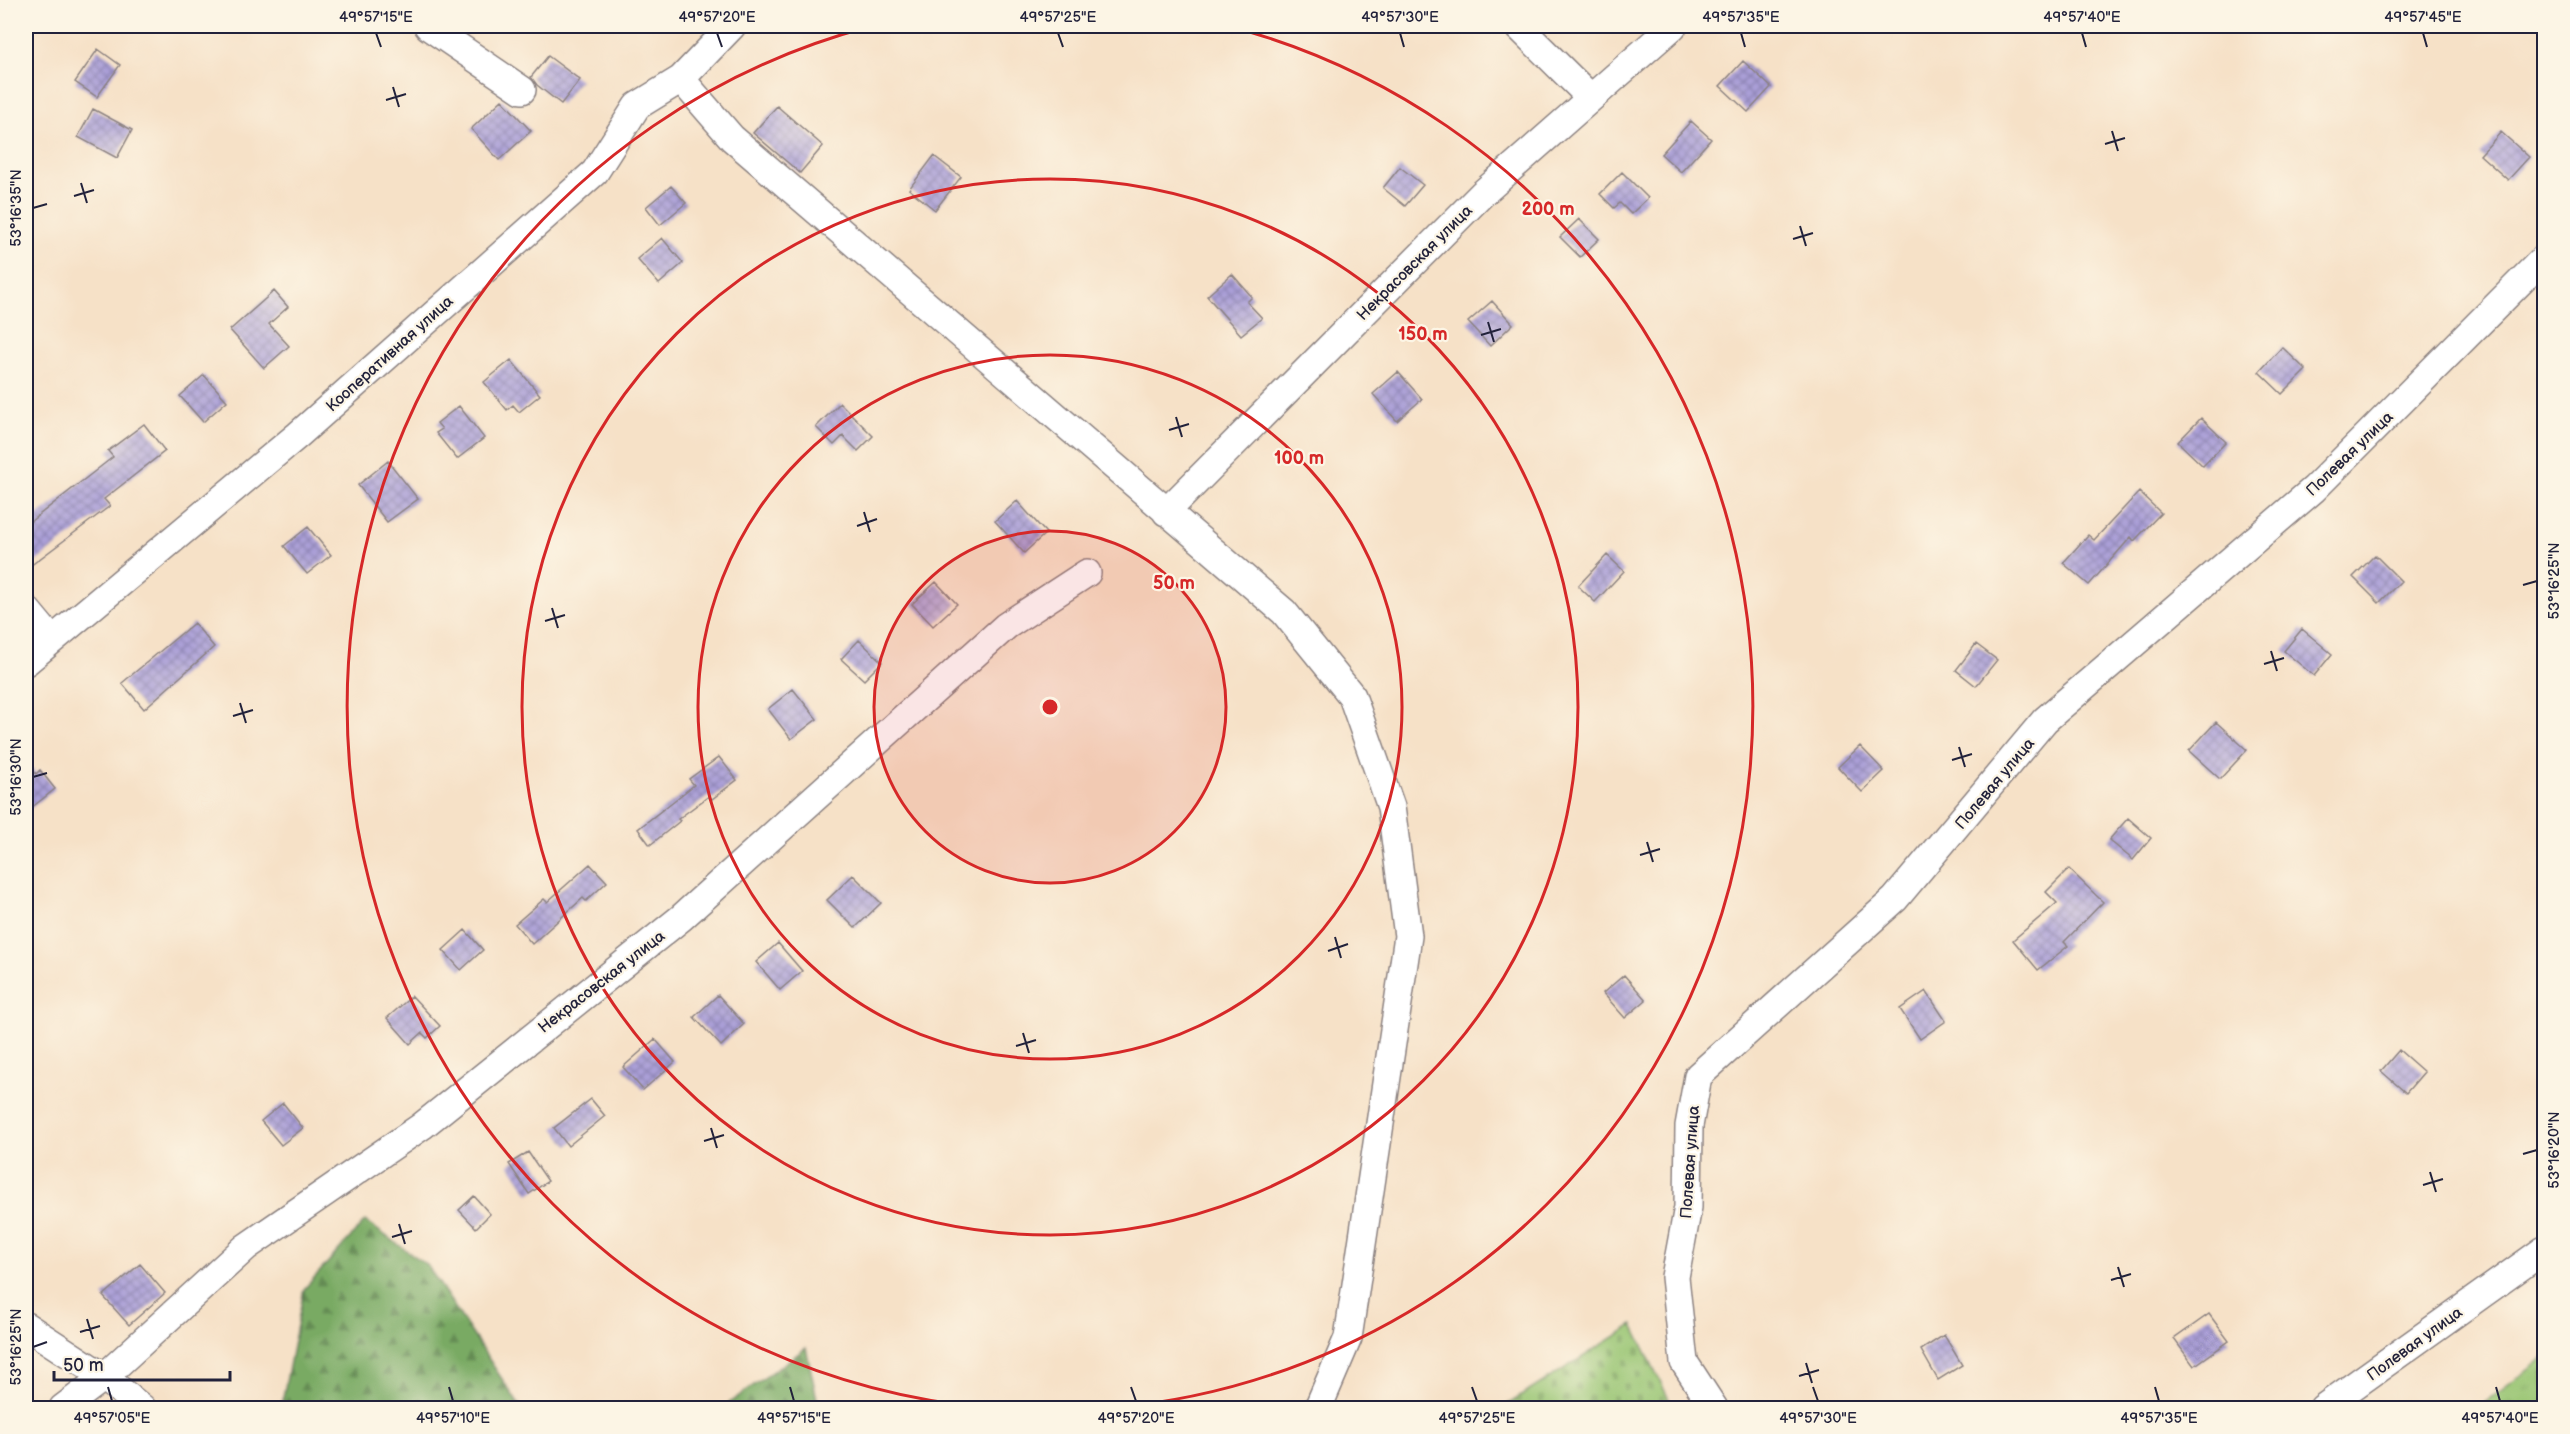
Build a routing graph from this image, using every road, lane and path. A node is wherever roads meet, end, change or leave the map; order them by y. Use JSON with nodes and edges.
{"nodes":[{"id":1,"x":428,"y":26,"type":"edge"},
{"id":2,"x":732,"y":26,"type":"edge"},
{"id":3,"x":1518,"y":26,"type":"edge"},
{"id":4,"x":1673,"y":26,"type":"edge"},
{"id":5,"x":681,"y":79,"type":"junction"},
{"id":6,"x":522,"y":90,"type":"dead end"},
{"id":7,"x":1591,"y":98,"type":"junction"},
{"id":8,"x":2544,"y":258,"type":"edge"},
{"id":9,"x":1167,"y":512,"type":"junction"},
{"id":10,"x":1087,"y":573,"type":"dead end"},
{"id":11,"x":26,"y":609,"type":"edge"},
{"id":12,"x":51,"y":639,"type":"junction"},
{"id":13,"x":26,"y":662,"type":"edge"},
{"id":14,"x":2544,"y":1250,"type":"edge"},
{"id":15,"x":26,"y":1326,"type":"edge"},
{"id":16,"x":104,"y":1377,"type":"junction"},
{"id":17,"x":63,"y":1408,"type":"edge"},
{"id":18,"x":142,"y":1408,"type":"edge"},
{"id":19,"x":1318,"y":1408,"type":"edge"},
{"id":20,"x":1714,"y":1408,"type":"edge"},
{"id":21,"x":2322,"y":1408,"type":"edge"}],
"edges":[{"from":1,"to":6,"type":"street"},
{"from":2,"to":5,"type":"street","name":"Кооперативная улица"},
{"from":3,"to":7,"type":"street"},
{"from":4,"to":7,"type":"street","name":"Некрасовская улица"},
{"from":5,"to":9,"type":"street"},
{"from":5,"to":12,"type":"street","name":"Кооперативная улица"},
{"from":7,"to":9,"type":"street","name":"Некрасовская улица"},
{"from":8,"to":20,"type":"street","name":"Полевая улица"},
{"from":9,"to":19,"type":"street"},
{"from":10,"to":16,"type":"street","name":"Некрасовская улица"},
{"from":11,"to":12,"type":"street"},
{"from":12,"to":13,"type":"street","name":"Кооперативная улица"},
{"from":14,"to":21,"type":"street","name":"Полевая улица"},
{"from":15,"to":16,"type":"street"},
{"from":16,"to":17,"type":"street","name":"Некрасовская улица"},
{"from":16,"to":18,"type":"street"}]}
